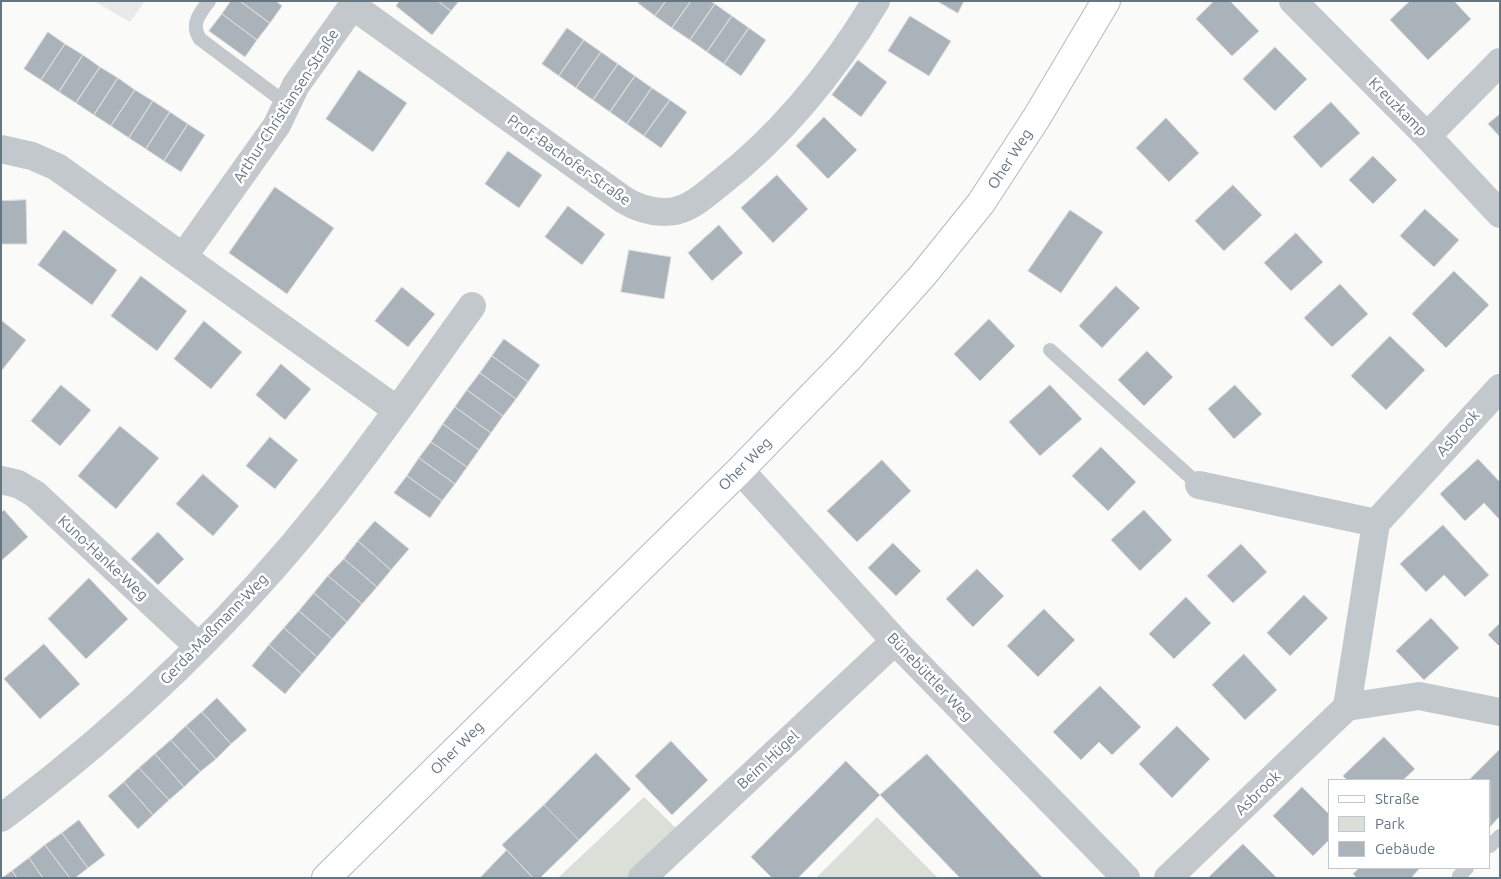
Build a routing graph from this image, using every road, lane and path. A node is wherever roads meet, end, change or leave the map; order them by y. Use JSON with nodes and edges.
{"nodes":[{"id":1,"x":209,"y":1,"type":"edge"},
{"id":2,"x":876,"y":1,"type":"edge"},
{"id":3,"x":1106,"y":1,"type":"edge"},
{"id":4,"x":1293,"y":1,"type":"edge"},
{"id":5,"x":355,"y":4,"type":"edge"},
{"id":6,"x":1500,"y":62,"type":"edge"},
{"id":7,"x":287,"y":104,"type":"junction"},
{"id":8,"x":1427,"y":136,"type":"junction"},
{"id":9,"x":1,"y":149,"type":"edge"},
{"id":10,"x":1500,"y":214,"type":"edge"},
{"id":11,"x":182,"y":257,"type":"junction"},
{"id":12,"x":472,"y":306,"type":"dead end"},
{"id":13,"x":1050,"y":350,"type":"dead end"},
{"id":14,"x":1500,"y":388,"type":"edge"},
{"id":15,"x":397,"y":410,"type":"junction"},
{"id":16,"x":740,"y":470,"type":"junction"},
{"id":17,"x":1,"y":480,"type":"edge"},
{"id":18,"x":1200,"y":485,"type":"joint"},
{"id":19,"x":1376,"y":523,"type":"junction"},
{"id":20,"x":895,"y":642,"type":"junction"},
{"id":21,"x":199,"y":647,"type":"junction"},
{"id":22,"x":1348,"y":707,"type":"junction"},
{"id":23,"x":1500,"y":712,"type":"edge"},
{"id":24,"x":1,"y":818,"type":"edge"},
{"id":25,"x":1500,"y":836,"type":"edge"},
{"id":26,"x":1491,"y":845,"type":"edge"},
{"id":27,"x":326,"y":878,"type":"edge"},
{"id":28,"x":642,"y":878,"type":"edge"},
{"id":29,"x":1126,"y":878,"type":"edge"},
{"id":30,"x":1168,"y":878,"type":"edge"}],
"edges":[{"from":1,"to":7,"type":"lane"},
{"from":2,"to":5,"type":"street","name":"Prof.-Bachofer-Straße"},
{"from":3,"to":16,"type":"street","name":"Oher Weg"},
{"from":4,"to":8,"type":"street","name":"Kreuzkamp"},
{"from":5,"to":7,"type":"street","name":"Arthur-Christiansen-Straße"},
{"from":6,"to":8,"type":"street"},
{"from":7,"to":11,"type":"street","name":"Arthur-Christiansen-Straße"},
{"from":8,"to":10,"type":"street","name":"Kreuzkamp"},
{"from":9,"to":11,"type":"street"},
{"from":11,"to":15,"type":"street"},
{"from":12,"to":15,"type":"street","name":"Gerda-Maßmann-Weg"},
{"from":13,"to":18,"type":"lane"},
{"from":14,"to":19,"type":"street","name":"Asbrook"},
{"from":15,"to":21,"type":"street","name":"Gerda-Maßmann-Weg"},
{"from":16,"to":20,"type":"street","name":"Bünebüttler Weg"},
{"from":16,"to":27,"type":"street","name":"Oher Weg"},
{"from":17,"to":21,"type":"street","name":"Kuno-Hanke-Weg"},
{"from":18,"to":19,"type":"street"},
{"from":19,"to":22,"type":"street"},
{"from":20,"to":28,"type":"street","name":"Beim Hügel"},
{"from":20,"to":29,"type":"street","name":"Bünebüttler Weg"},
{"from":21,"to":24,"type":"street","name":"Gerda-Maßmann-Weg"},
{"from":22,"to":23,"type":"street"},
{"from":22,"to":30,"type":"street","name":"Asbrook"},
{"from":25,"to":26,"type":"lane"}]}
